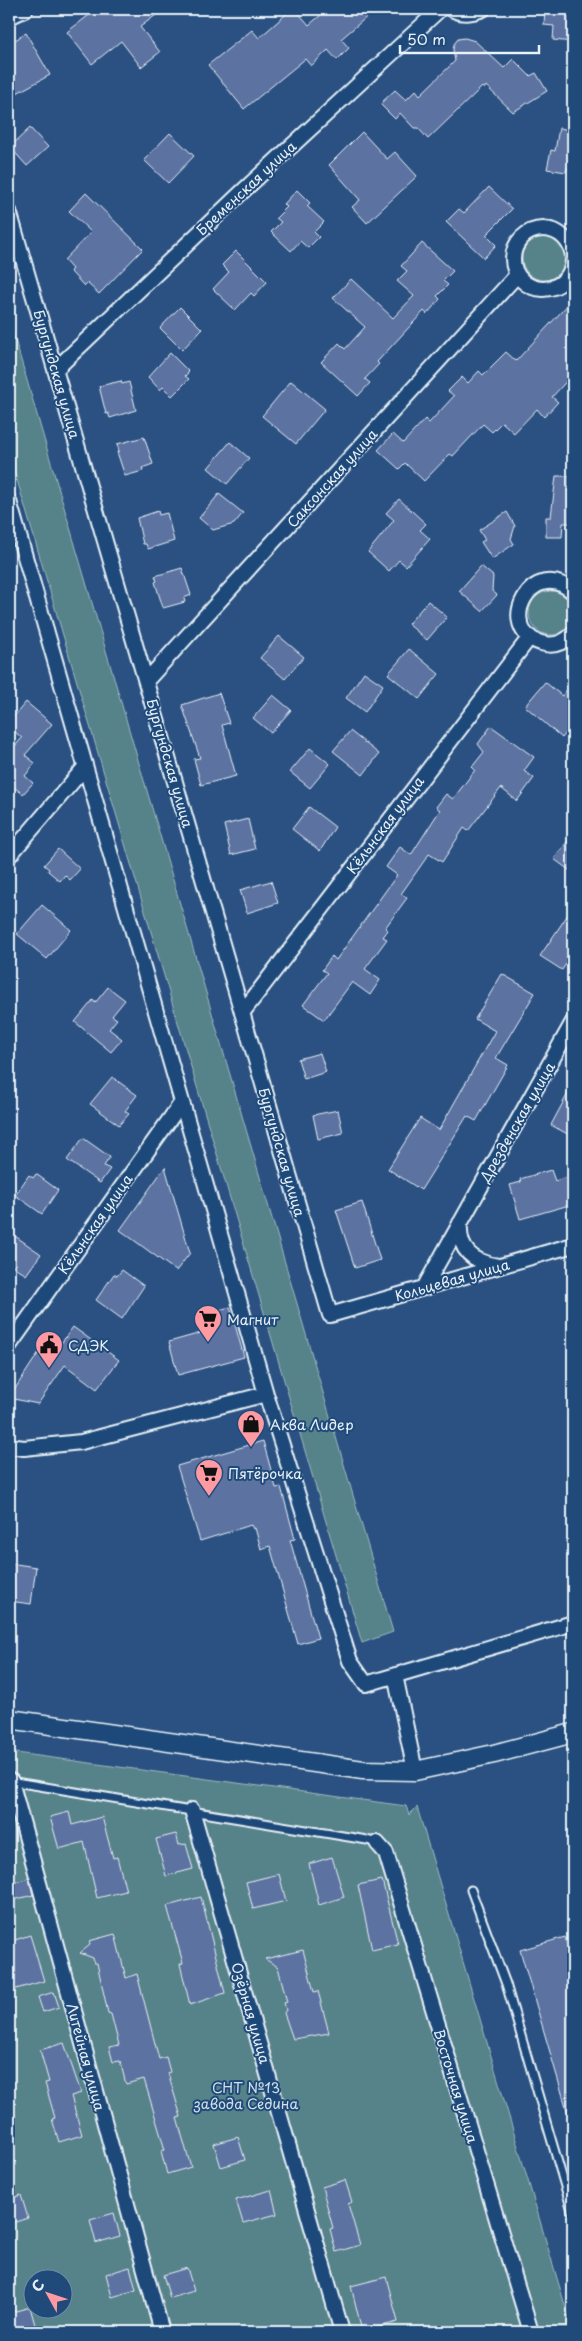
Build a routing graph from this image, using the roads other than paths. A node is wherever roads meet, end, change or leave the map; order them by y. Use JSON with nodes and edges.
{"nodes":[{"id":1,"x":26,"y":9,"type":"edge"},
{"id":2,"x":440,"y":9,"type":"edge"},
{"id":3,"x":452,"y":9,"type":"edge"},
{"id":4,"x":483,"y":9,"type":"edge"},
{"id":5,"x":9,"y":17,"type":"edge"},
{"id":6,"x":9,"y":212,"type":"edge"},
{"id":7,"x":517,"y":275,"type":"junction"},
{"id":8,"x":55,"y":370,"type":"junction"},
{"id":9,"x":9,"y":501,"type":"edge"},
{"id":10,"x":573,"y":592,"type":"edge"},
{"id":11,"x":573,"y":634,"type":"edge"},
{"id":12,"x":530,"y":637,"type":"junction"},
{"id":13,"x":147,"y":680,"type":"junction"},
{"id":14,"x":85,"y":767,"type":"junction"},
{"id":15,"x":9,"y":856,"type":"edge"},
{"id":16,"x":242,"y":1013,"type":"junction"},
{"id":17,"x":573,"y":1022,"type":"edge"},
{"id":18,"x":182,"y":1102,"type":"junction"},
{"id":19,"x":460,"y":1222,"type":"junction"},
{"id":20,"x":573,"y":1245,"type":"edge"},
{"id":21,"x":501,"y":1267,"type":"junction"},
{"id":22,"x":424,"y":1288,"type":"junction"},
{"id":23,"x":330,"y":1315,"type":"joint"},
{"id":24,"x":9,"y":1346,"type":"edge"},
{"id":25,"x":266,"y":1394,"type":"junction"},
{"id":26,"x":9,"y":1446,"type":"edge"},
{"id":27,"x":573,"y":1624,"type":"edge"},
{"id":28,"x":395,"y":1676,"type":"junction"},
{"id":29,"x":9,"y":1719,"type":"edge"},
{"id":30,"x":573,"y":1733,"type":"edge"},
{"id":31,"x":415,"y":1770,"type":"junction"},
{"id":32,"x":10,"y":1781,"type":"edge"},
{"id":33,"x":192,"y":1810,"type":"junction"},
{"id":34,"x":378,"y":1843,"type":"joint"},
{"id":35,"x":471,"y":1890,"type":"dead end"},
{"id":36,"x":573,"y":2214,"type":"edge"},
{"id":37,"x":162,"y":2332,"type":"edge"},
{"id":38,"x":342,"y":2332,"type":"edge"},
{"id":39,"x":530,"y":2332,"type":"edge"}],
"edges":[{"from":1,"to":5,"type":"street"},
{"from":2,"to":8,"type":"street","name":"Бременская улица"},
{"from":3,"to":4,"type":"street"},
{"from":6,"to":8,"type":"street","name":"Бургундская улица"},
{"from":7,"to":7,"type":"street"},
{"from":7,"to":13,"type":"street","name":"Саксонская улица"},
{"from":8,"to":13,"type":"street","name":"Бургундская улица"},
{"from":9,"to":14,"type":"street"},
{"from":10,"to":12,"type":"street"},
{"from":11,"to":12,"type":"street"},
{"from":12,"to":16,"type":"street","name":"Кёльнская улица"},
{"from":13,"to":16,"type":"street","name":"Бургундская улица"},
{"from":14,"to":15,"type":"street"},
{"from":14,"to":18,"type":"street"},
{"from":16,"to":23,"type":"street","name":"Бургундская улица"},
{"from":17,"to":19,"type":"street","name":"Дрезденская улица"},
{"from":18,"to":24,"type":"street","name":"Кёльнская улица"},
{"from":18,"to":25,"type":"street"},
{"from":19,"to":21,"type":"street"},
{"from":19,"to":22,"type":"street","name":"Дрезденская улица"},
{"from":20,"to":21,"type":"street","name":"Кольцевая улица"},
{"from":21,"to":22,"type":"street","name":"Кольцевая улица"},
{"from":22,"to":23,"type":"street","name":"Кольцевая улица"},
{"from":25,"to":26,"type":"street"},
{"from":25,"to":28,"type":"street"},
{"from":27,"to":28,"type":"street"},
{"from":28,"to":31,"type":"street"},
{"from":29,"to":31,"type":"street"},
{"from":30,"to":31,"type":"street"},
{"from":32,"to":33,"type":"lane"},
{"from":32,"to":37,"type":"street","name":"Литейная улица"},
{"from":33,"to":34,"type":"lane"},
{"from":33,"to":38,"type":"street","name":"Озёрная улица"},
{"from":34,"to":39,"type":"street","name":"Восточная улица"},
{"from":35,"to":36,"type":"lane"}]}
